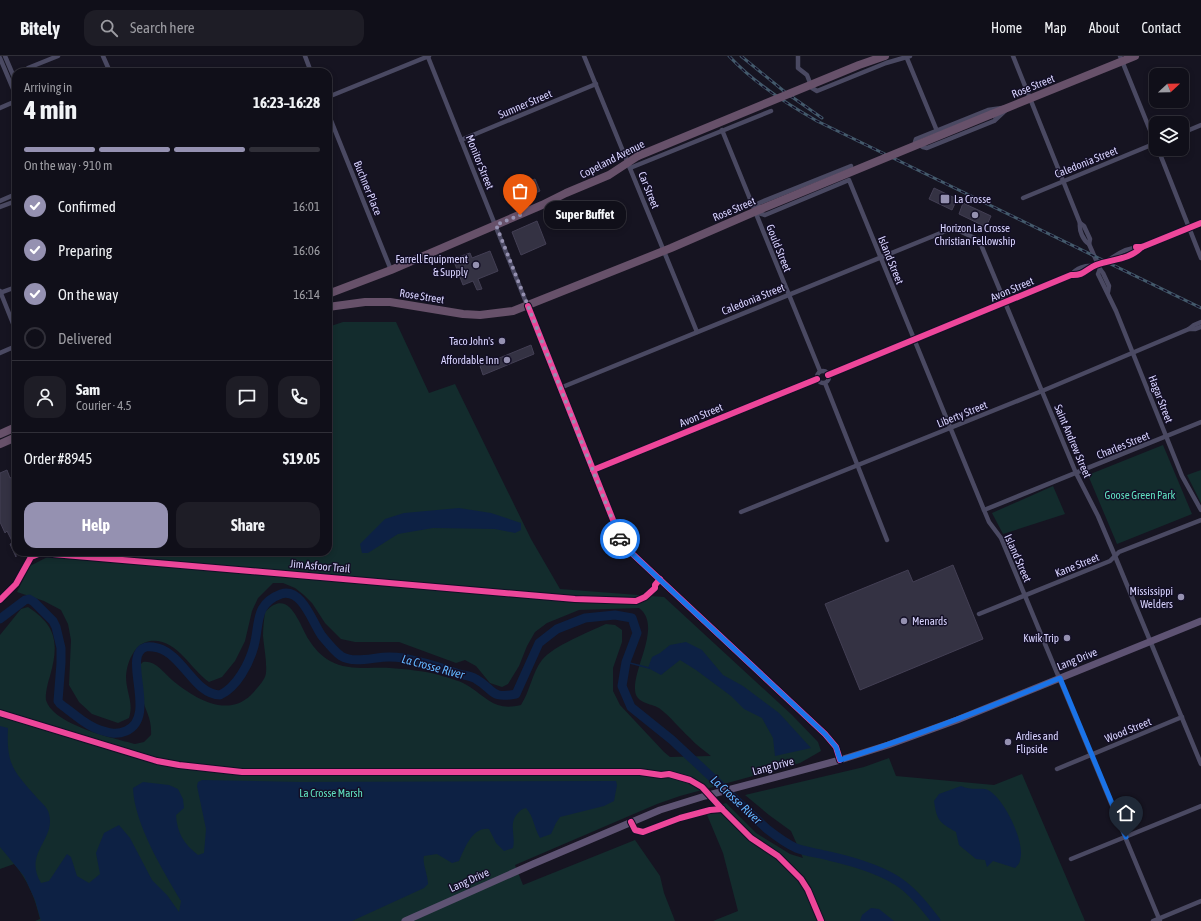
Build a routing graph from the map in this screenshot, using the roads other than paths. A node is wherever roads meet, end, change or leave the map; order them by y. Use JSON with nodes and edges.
{"nodes":[{"id":1,"x":5,"y":56,"type":"edge"},
{"id":2,"x":58,"y":56,"type":"edge"},
{"id":3,"x":103,"y":56,"type":"edge"},
{"id":4,"x":305,"y":56,"type":"edge"},
{"id":5,"x":428,"y":56,"type":"edge"},
{"id":6,"x":584,"y":56,"type":"edge"},
{"id":7,"x":798,"y":56,"type":"edge"},
{"id":8,"x":885,"y":56,"type":"edge"},
{"id":9,"x":1013,"y":56,"type":"edge"},
{"id":10,"x":1135,"y":56,"type":"edge"},
{"id":11,"x":908,"y":57,"type":"edge"},
{"id":12,"x":0,"y":58,"type":"edge"},
{"id":13,"x":1121,"y":59,"type":"edge"},
{"id":14,"x":28,"y":68,"type":"dead end"},
{"id":15,"x":108,"y":68,"type":"edge"},
{"id":16,"x":310,"y":68,"type":"edge"},
{"id":17,"x":12,"y":73,"type":"edge"},
{"id":18,"x":596,"y":84,"type":"junction"},
{"id":19,"x":12,"y":86,"type":"edge"},
{"id":20,"x":332,"y":95,"type":"edge"},
{"id":21,"x":1030,"y":99,"type":"junction"},
{"id":22,"x":12,"y":103,"type":"edge"},
{"id":23,"x":1009,"y":107,"type":"junction"},
{"id":24,"x":0,"y":108,"type":"edge"},
{"id":25,"x":771,"y":111,"type":"dead end"},
{"id":26,"x":332,"y":123,"type":"edge"},
{"id":27,"x":1201,"y":125,"type":"edge"},
{"id":28,"x":1149,"y":127,"type":"edge"},
{"id":29,"x":722,"y":130,"type":"junction"},
{"id":30,"x":1189,"y":130,"type":"edge"},
{"id":31,"x":936,"y":131,"type":"junction"},
{"id":32,"x":461,"y":140,"type":"junction"},
{"id":33,"x":1149,"y":147,"type":"edge"},
{"id":34,"x":1161,"y":156,"type":"edge"},
{"id":35,"x":629,"y":165,"type":"junction"},
{"id":36,"x":851,"y":166,"type":"dead end"},
{"id":37,"x":1063,"y":181,"type":"junction"},
{"id":38,"x":12,"y":196,"type":"edge"},
{"id":39,"x":1023,"y":198,"type":"dead end"},
{"id":40,"x":0,"y":201,"type":"edge"},
{"id":41,"x":12,"y":202,"type":"edge"},
{"id":42,"x":0,"y":207,"type":"edge"},
{"id":43,"x":758,"y":210,"type":"junction"},
{"id":44,"x":1201,"y":223,"type":"edge"},
{"id":45,"x":496,"y":225,"type":"junction"},
{"id":46,"x":953,"y":228,"type":"joint"},
{"id":47,"x":1189,"y":228,"type":"junction"},
{"id":48,"x":664,"y":250,"type":"junction"},
{"id":49,"x":880,"y":257,"type":"junction"},
{"id":50,"x":1201,"y":258,"type":"edge"},
{"id":51,"x":1097,"y":267,"type":"junction"},
{"id":52,"x":391,"y":270,"type":"junction"},
{"id":53,"x":12,"y":288,"type":"edge"},
{"id":54,"x":0,"y":292,"type":"edge"},
{"id":55,"x":332,"y":292,"type":"edge"},
{"id":56,"x":789,"y":294,"type":"junction"},
{"id":57,"x":1005,"y":302,"type":"junction"},
{"id":58,"x":332,"y":306,"type":"edge"},
{"id":59,"x":528,"y":306,"type":"junction"},
{"id":60,"x":12,"y":320,"type":"edge"},
{"id":61,"x":1201,"y":322,"type":"edge"},
{"id":62,"x":1201,"y":327,"type":"edge"},
{"id":63,"x":1189,"y":329,"type":"junction"},
{"id":64,"x":697,"y":332,"type":"junction"},
{"id":65,"x":914,"y":340,"type":"junction"},
{"id":66,"x":12,"y":348,"type":"edge"},
{"id":67,"x":0,"y":353,"type":"edge"},
{"id":68,"x":1133,"y":353,"type":"junction"},
{"id":69,"x":820,"y":371,"type":"junction"},
{"id":70,"x":828,"y":375,"type":"junction"},
{"id":71,"x":817,"y":379,"type":"junction"},
{"id":72,"x":825,"y":383,"type":"junction"},
{"id":73,"x":560,"y":388,"type":"junction"},
{"id":74,"x":1042,"y":391,"type":"junction"},
{"id":75,"x":1201,"y":422,"type":"edge"},
{"id":76,"x":950,"y":428,"type":"junction"},
{"id":77,"x":12,"y":429,"type":"edge"},
{"id":78,"x":0,"y":434,"type":"edge"},
{"id":79,"x":1166,"y":437,"type":"junction"},
{"id":80,"x":12,"y":439,"type":"edge"},
{"id":81,"x":0,"y":444,"type":"edge"},
{"id":82,"x":858,"y":466,"type":"junction"},
{"id":83,"x":593,"y":470,"type":"junction"},
{"id":84,"x":1076,"y":473,"type":"junction"},
{"id":85,"x":984,"y":510,"type":"junction"},
{"id":86,"x":1201,"y":510,"type":"edge"},
{"id":87,"x":741,"y":512,"type":"dead end"},
{"id":88,"x":1201,"y":520,"type":"edge"},
{"id":89,"x":887,"y":540,"type":"dead end"},
{"id":90,"x":1115,"y":556,"type":"junction"},
{"id":91,"x":1024,"y":596,"type":"junction"},
{"id":92,"x":979,"y":614,"type":"dead end"},
{"id":93,"x":1201,"y":621,"type":"edge"},
{"id":94,"x":1151,"y":642,"type":"junction"},
{"id":95,"x":1060,"y":678,"type":"junction"},
{"id":96,"x":1182,"y":717,"type":"junction"},
{"id":97,"x":1091,"y":755,"type":"junction"},
{"id":98,"x":840,"y":760,"type":"junction"},
{"id":99,"x":1201,"y":764,"type":"edge"},
{"id":100,"x":1057,"y":769,"type":"dead end"},
{"id":101,"x":1201,"y":806,"type":"edge"},
{"id":102,"x":1126,"y":837,"type":"junction"},
{"id":103,"x":1071,"y":859,"type":"dead end"},
{"id":104,"x":1201,"y":901,"type":"edge"},
{"id":105,"x":1159,"y":920,"type":"edge"},
{"id":106,"x":405,"y":921,"type":"edge"},
{"id":107,"x":1153,"y":921,"type":"edge"}],
"edges":[{"from":1,"to":17,"type":"street"},
{"from":2,"to":14,"type":"street"},
{"from":3,"to":15,"type":"street"},
{"from":4,"to":16,"type":"street"},
{"from":5,"to":20,"type":"street"},
{"from":5,"to":32,"type":"street","name":"Monitor Street"},
{"from":6,"to":18,"type":"street","name":"Car Street"},
{"from":7,"to":11,"type":"street"},
{"from":8,"to":35,"type":"highway","name":"Copeland Avenue","bridge":true},
{"from":9,"to":21,"type":"street","name":"Hagar Street"},
{"from":10,"to":13,"type":"highway","name":"Rose Street"},
{"from":11,"to":31,"type":"street"},
{"from":12,"to":19,"type":"street"},
{"from":13,"to":21,"type":"highway","name":"Rose Street"},
{"from":13,"to":28,"type":"street"},
{"from":18,"to":32,"type":"street","name":"Sumner Street"},
{"from":18,"to":35,"type":"street","name":"Car Street"},
{"from":21,"to":23,"type":"highway","name":"Rose Street"},
{"from":21,"to":37,"type":"street","name":"Hagar Street"},
{"from":22,"to":24,"type":"street"},
{"from":23,"to":31,"type":"street"},
{"from":23,"to":31,"type":"street"},
{"from":23,"to":43,"type":"highway","name":"Rose Street","bridge":true},
{"from":25,"to":29,"type":"street"},
{"from":26,"to":52,"type":"street","name":"Buchner Place"},
{"from":27,"to":30,"type":"street"},
{"from":29,"to":35,"type":"street"},
{"from":29,"to":43,"type":"street","name":"Gould Street"},
{"from":32,"to":45,"type":"street","name":"Monitor Street"},
{"from":33,"to":37,"type":"street","name":"Caledonia Street"},
{"from":34,"to":47,"type":"street"},
{"from":35,"to":45,"type":"highway","name":"Copeland Avenue"},
{"from":35,"to":48,"type":"street","name":"Car Street"},
{"from":36,"to":43,"type":"street"},
{"from":37,"to":39,"type":"street","name":"Caledonia Street"},
{"from":37,"to":51,"type":"street","name":"Hagar Street"},
{"from":38,"to":40,"type":"street"},
{"from":41,"to":42,"type":"street"},
{"from":43,"to":48,"type":"highway","name":"Rose Street"},
{"from":43,"to":49,"type":"street","name":"Island Street"},
{"from":43,"to":56,"type":"street","name":"Gould Street"},
{"from":44,"to":47,"type":"street"},
{"from":45,"to":52,"type":"highway","name":"Copeland Avenue"},
{"from":45,"to":59,"type":"street","name":"Monitor Street"},
{"from":46,"to":49,"type":"street","name":"Caledonia Street"},
{"from":46,"to":57,"type":"street","name":"Saint Andrew Street"},
{"from":47,"to":50,"type":"street"},
{"from":47,"to":51,"type":"street"},
{"from":48,"to":59,"type":"highway","name":"Rose Street"},
{"from":48,"to":64,"type":"street","name":"Car Street"},
{"from":49,"to":56,"type":"street","name":"Caledonia Street"},
{"from":49,"to":65,"type":"street","name":"Island Street"},
{"from":51,"to":57,"type":"street","name":"Avon Street"},
{"from":51,"to":68,"type":"street","name":"Hagar Street"},
{"from":52,"to":55,"type":"highway","name":"Copeland Avenue"},
{"from":53,"to":54,"type":"street"},
{"from":54,"to":60,"type":"street"},
{"from":56,"to":64,"type":"street","name":"Caledonia Street"},
{"from":56,"to":69,"type":"street","name":"Gould Street"},
{"from":57,"to":65,"type":"street","name":"Avon Street"},
{"from":57,"to":74,"type":"street","name":"Saint Andrew Street"},
{"from":58,"to":59,"type":"highway","name":"Rose Street"},
{"from":59,"to":73,"type":"street","name":"Monitor Street"},
{"from":61,"to":63,"type":"street","name":"Liberty Street"},
{"from":62,"to":63,"type":"street","name":"Liberty Street"},
{"from":63,"to":68,"type":"street","name":"Liberty Street"},
{"from":64,"to":73,"type":"street","name":"Caledonia Street"},
{"from":65,"to":70,"type":"street","name":"Avon Street"},
{"from":65,"to":76,"type":"street","name":"Island Street"},
{"from":66,"to":67,"type":"street"},
{"from":68,"to":74,"type":"street","name":"Liberty Street"},
{"from":68,"to":79,"type":"street","name":"Hagar Street"},
{"from":69,"to":70,"type":"street"},
{"from":69,"to":71,"type":"street"},
{"from":70,"to":72,"type":"street"},
{"from":71,"to":72,"type":"street"},
{"from":71,"to":83,"type":"street","name":"Avon Street"},
{"from":72,"to":82,"type":"street"},
{"from":73,"to":83,"type":"street","name":"Monitor Street"},
{"from":74,"to":76,"type":"street","name":"Liberty Street"},
{"from":74,"to":84,"type":"street","name":"Saint Andrew Street"},
{"from":75,"to":79,"type":"street","name":"Charles Street"},
{"from":76,"to":82,"type":"street","name":"Liberty Street"},
{"from":76,"to":85,"type":"street","name":"Island Street"},
{"from":77,"to":78,"type":"highway"},
{"from":79,"to":84,"type":"street","name":"Charles Street"},
{"from":79,"to":86,"type":"street","name":"Hagar Street"},
{"from":80,"to":81,"type":"highway"},
{"from":82,"to":87,"type":"street","name":"Liberty Street"},
{"from":82,"to":89,"type":"street"},
{"from":83,"to":98,"type":"street","name":"Monitor Street"},
{"from":84,"to":85,"type":"street","name":"Charles Street"},
{"from":84,"to":90,"type":"street","name":"Saint Andrew Street"},
{"from":85,"to":91,"type":"street","name":"Island Street"},
{"from":88,"to":90,"type":"street","name":"Kane Street"},
{"from":90,"to":91,"type":"street","name":"Kane Street"},
{"from":90,"to":94,"type":"street","name":"Saint Andrew Street"},
{"from":91,"to":92,"type":"street","name":"Kane Street"},
{"from":91,"to":95,"type":"street","name":"Island Street"},
{"from":93,"to":94,"type":"main road","name":"Lang Drive"},
{"from":94,"to":95,"type":"main road","name":"Lang Drive"},
{"from":94,"to":96,"type":"street","name":"Saint Andrew Street"},
{"from":95,"to":97,"type":"street","name":"Island Street"},
{"from":95,"to":98,"type":"main road","name":"Lang Drive"},
{"from":96,"to":97,"type":"street","name":"Wood Street"},
{"from":96,"to":99,"type":"street","name":"Saint Andrew Street"},
{"from":97,"to":100,"type":"street","name":"Wood Street"},
{"from":97,"to":102,"type":"street","name":"Island Street"},
{"from":98,"to":106,"type":"main road","name":"Lang Drive"},
{"from":101,"to":102,"type":"street"},
{"from":102,"to":103,"type":"street"},
{"from":102,"to":105,"type":"street","name":"Island Street"},
{"from":104,"to":105,"type":"street"},
{"from":105,"to":107,"type":"street"}]}
